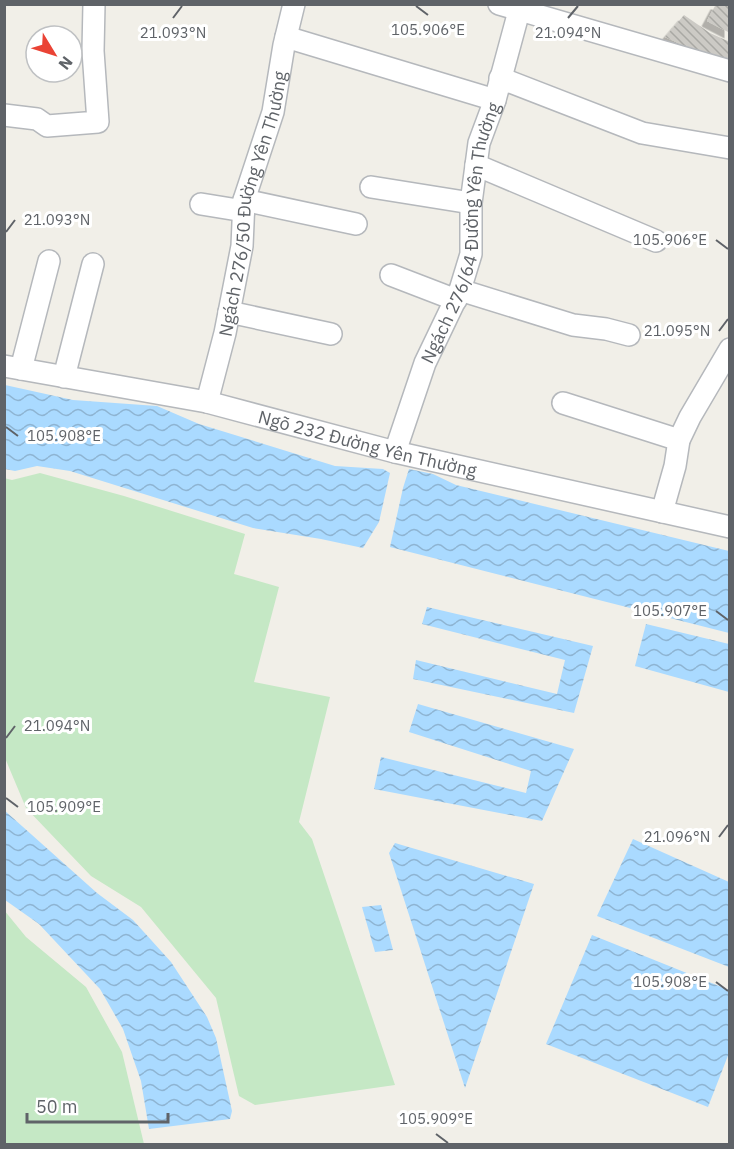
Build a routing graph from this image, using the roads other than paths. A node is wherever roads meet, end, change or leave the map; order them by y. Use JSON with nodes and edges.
{"nodes":[{"id":1,"x":94,"y":4,"type":"edge"},
{"id":2,"x":294,"y":5,"type":"edge"},
{"id":3,"x":509,"y":7,"type":"edge"},
{"id":4,"x":286,"y":37,"type":"junction"},
{"id":5,"x":729,"y":71,"type":"edge"},
{"id":6,"x":500,"y":78,"type":"junction"},
{"id":7,"x":495,"y":100,"type":"junction"},
{"id":8,"x":4,"y":115,"type":"edge"},
{"id":9,"x":729,"y":148,"type":"edge"},
{"id":10,"x":476,"y":165,"type":"junction"},
{"id":11,"x":371,"y":186,"type":"dead end"},
{"id":12,"x":471,"y":203,"type":"junction"},
{"id":13,"x":201,"y":204,"type":"dead end"},
{"id":14,"x":244,"y":206,"type":"junction"},
{"id":15,"x":356,"y":224,"type":"dead end"},
{"id":16,"x":656,"y":241,"type":"dead end"},
{"id":17,"x":49,"y":261,"type":"dead end"},
{"id":18,"x":93,"y":264,"type":"dead end"},
{"id":19,"x":391,"y":275,"type":"dead end"},
{"id":20,"x":458,"y":295,"type":"junction"},
{"id":21,"x":229,"y":312,"type":"junction"},
{"id":22,"x":331,"y":334,"type":"dead end"},
{"id":23,"x":629,"y":335,"type":"dead end"},
{"id":24,"x":729,"y":349,"type":"edge"},
{"id":25,"x":13,"y":367,"type":"edge"},
{"id":26,"x":64,"y":376,"type":"junction"},
{"id":27,"x":207,"y":402,"type":"junction"},
{"id":28,"x":563,"y":403,"type":"dead end"},
{"id":29,"x":679,"y":440,"type":"junction"},
{"id":30,"x":395,"y":452,"type":"junction"},
{"id":31,"x":662,"y":512,"type":"junction"},
{"id":32,"x":729,"y":527,"type":"edge"}],
"edges":[{"from":1,"to":8,"type":"street"},
{"from":2,"to":4,"type":"street","name":"Ngách 276/50 Đường Yên Thường"},
{"from":3,"to":5,"type":"street"},
{"from":3,"to":6,"type":"street","name":"Ngách 276/64 Đường Yên Thường"},
{"from":4,"to":7,"type":"street"},
{"from":4,"to":14,"type":"street","name":"Ngách 276/50 Đường Yên Thường"},
{"from":6,"to":7,"type":"street","name":"Ngách 276/64 Đường Yên Thường"},
{"from":6,"to":9,"type":"street"},
{"from":7,"to":10,"type":"street","name":"Ngách 276/64 Đường Yên Thường"},
{"from":10,"to":12,"type":"street","name":"Ngách 276/64 Đường Yên Thường"},
{"from":10,"to":16,"type":"street"},
{"from":11,"to":12,"type":"street"},
{"from":12,"to":20,"type":"street","name":"Ngách 276/64 Đường Yên Thường"},
{"from":13,"to":14,"type":"street"},
{"from":14,"to":15,"type":"street"},
{"from":14,"to":21,"type":"street","name":"Ngách 276/50 Đường Yên Thường"},
{"from":17,"to":25,"type":"street"},
{"from":18,"to":26,"type":"street"},
{"from":19,"to":20,"type":"street"},
{"from":20,"to":23,"type":"street"},
{"from":20,"to":30,"type":"street","name":"Ngách 276/64 Đường Yên Thường"},
{"from":21,"to":22,"type":"street"},
{"from":21,"to":27,"type":"street","name":"Ngách 276/50 Đường Yên Thường"},
{"from":24,"to":29,"type":"street"},
{"from":25,"to":26,"type":"street","name":"Ngõ 232 Đường Yên Thường"},
{"from":26,"to":27,"type":"street","name":"Ngõ 232 Đường Yên Thường"},
{"from":27,"to":30,"type":"street","name":"Ngõ 232 Đường Yên Thường"},
{"from":28,"to":29,"type":"street"},
{"from":29,"to":31,"type":"street"},
{"from":30,"to":31,"type":"street","name":"Ngõ 232 Đường Yên Thường"},
{"from":31,"to":32,"type":"street","name":"Ngõ 232 Đường Yên Thường"}]}
